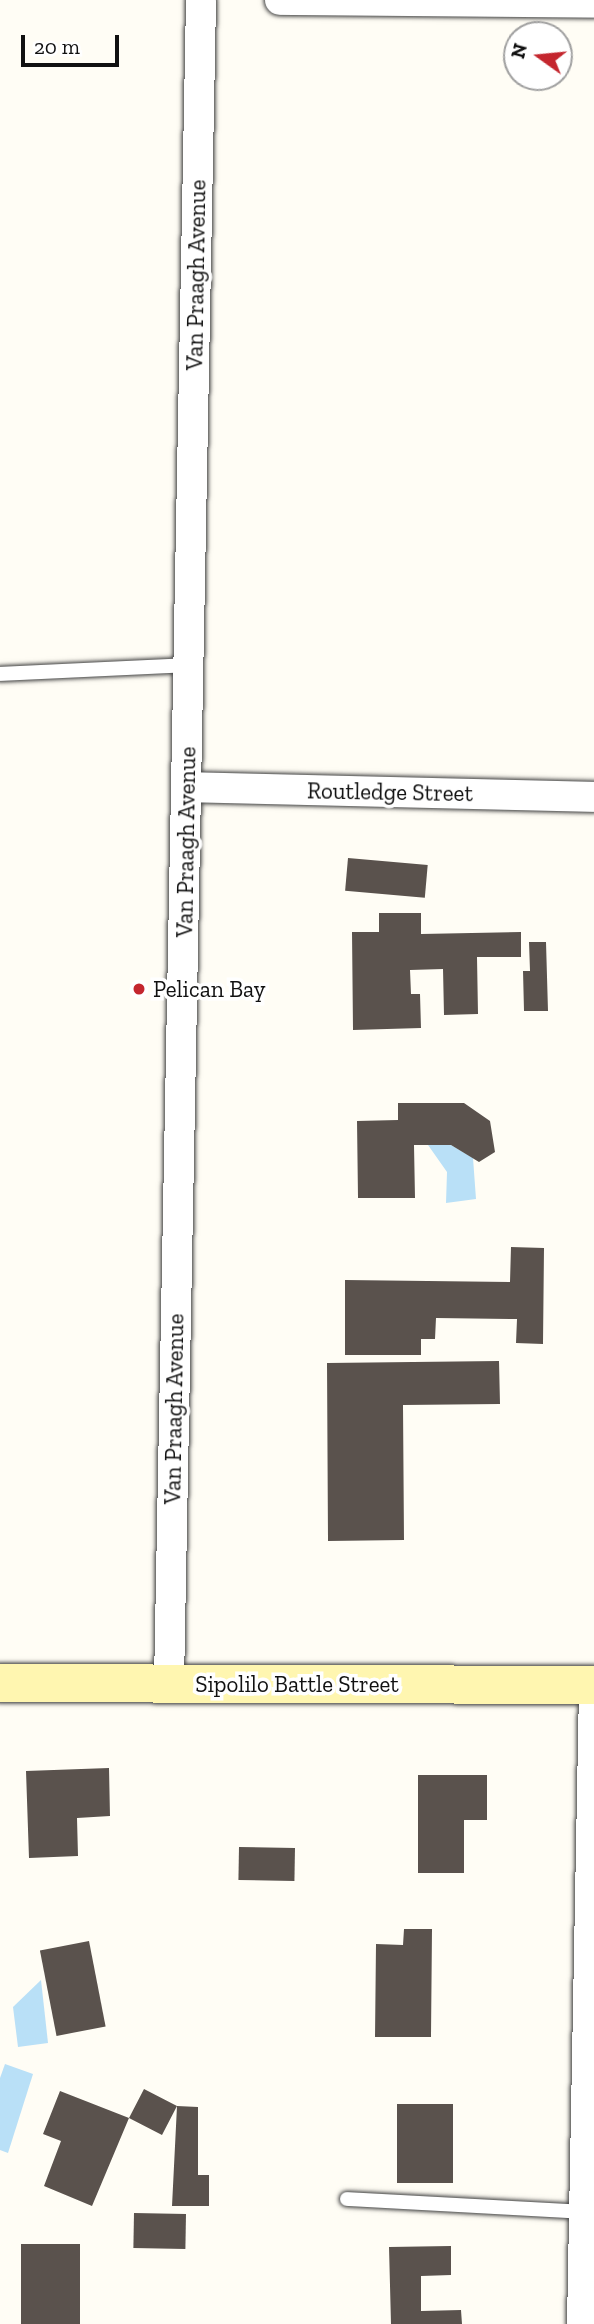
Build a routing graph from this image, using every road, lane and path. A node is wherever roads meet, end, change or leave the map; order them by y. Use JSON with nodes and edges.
{"nodes":[{"id":1,"x":201,"y":0,"type":"edge"},
{"id":2,"x":280,"y":0,"type":"edge"},
{"id":3,"x":594,"y":4,"type":"edge"},
{"id":4,"x":189,"y":665,"type":"junction"},
{"id":5,"x":0,"y":674,"type":"edge"},
{"id":6,"x":187,"y":787,"type":"junction"},
{"id":7,"x":594,"y":797,"type":"edge"},
{"id":8,"x":0,"y":1683,"type":"edge"},
{"id":9,"x":169,"y":1684,"type":"junction"},
{"id":10,"x":594,"y":1685,"type":"edge"},
{"id":11,"x":347,"y":2199,"type":"dead end"},
{"id":12,"x":584,"y":2212,"type":"junction"},
{"id":13,"x":582,"y":2324,"type":"edge"}],
"edges":[{"from":1,"to":4,"type":"street","name":"Van Praagh Avenue"},
{"from":2,"to":3,"type":"street"},
{"from":4,"to":5,"type":"lane"},
{"from":4,"to":6,"type":"street","name":"Van Praagh Avenue"},
{"from":6,"to":7,"type":"street","name":"Routledge Street"},
{"from":6,"to":9,"type":"street","name":"Van Praagh Avenue"},
{"from":8,"to":9,"type":"main road","name":"Sipolilo Battle Street"},
{"from":9,"to":10,"type":"main road","name":"Sipolilo Battle Street"},
{"from":10,"to":12,"type":"street"},
{"from":11,"to":12,"type":"lane"},
{"from":12,"to":13,"type":"street"}]}
